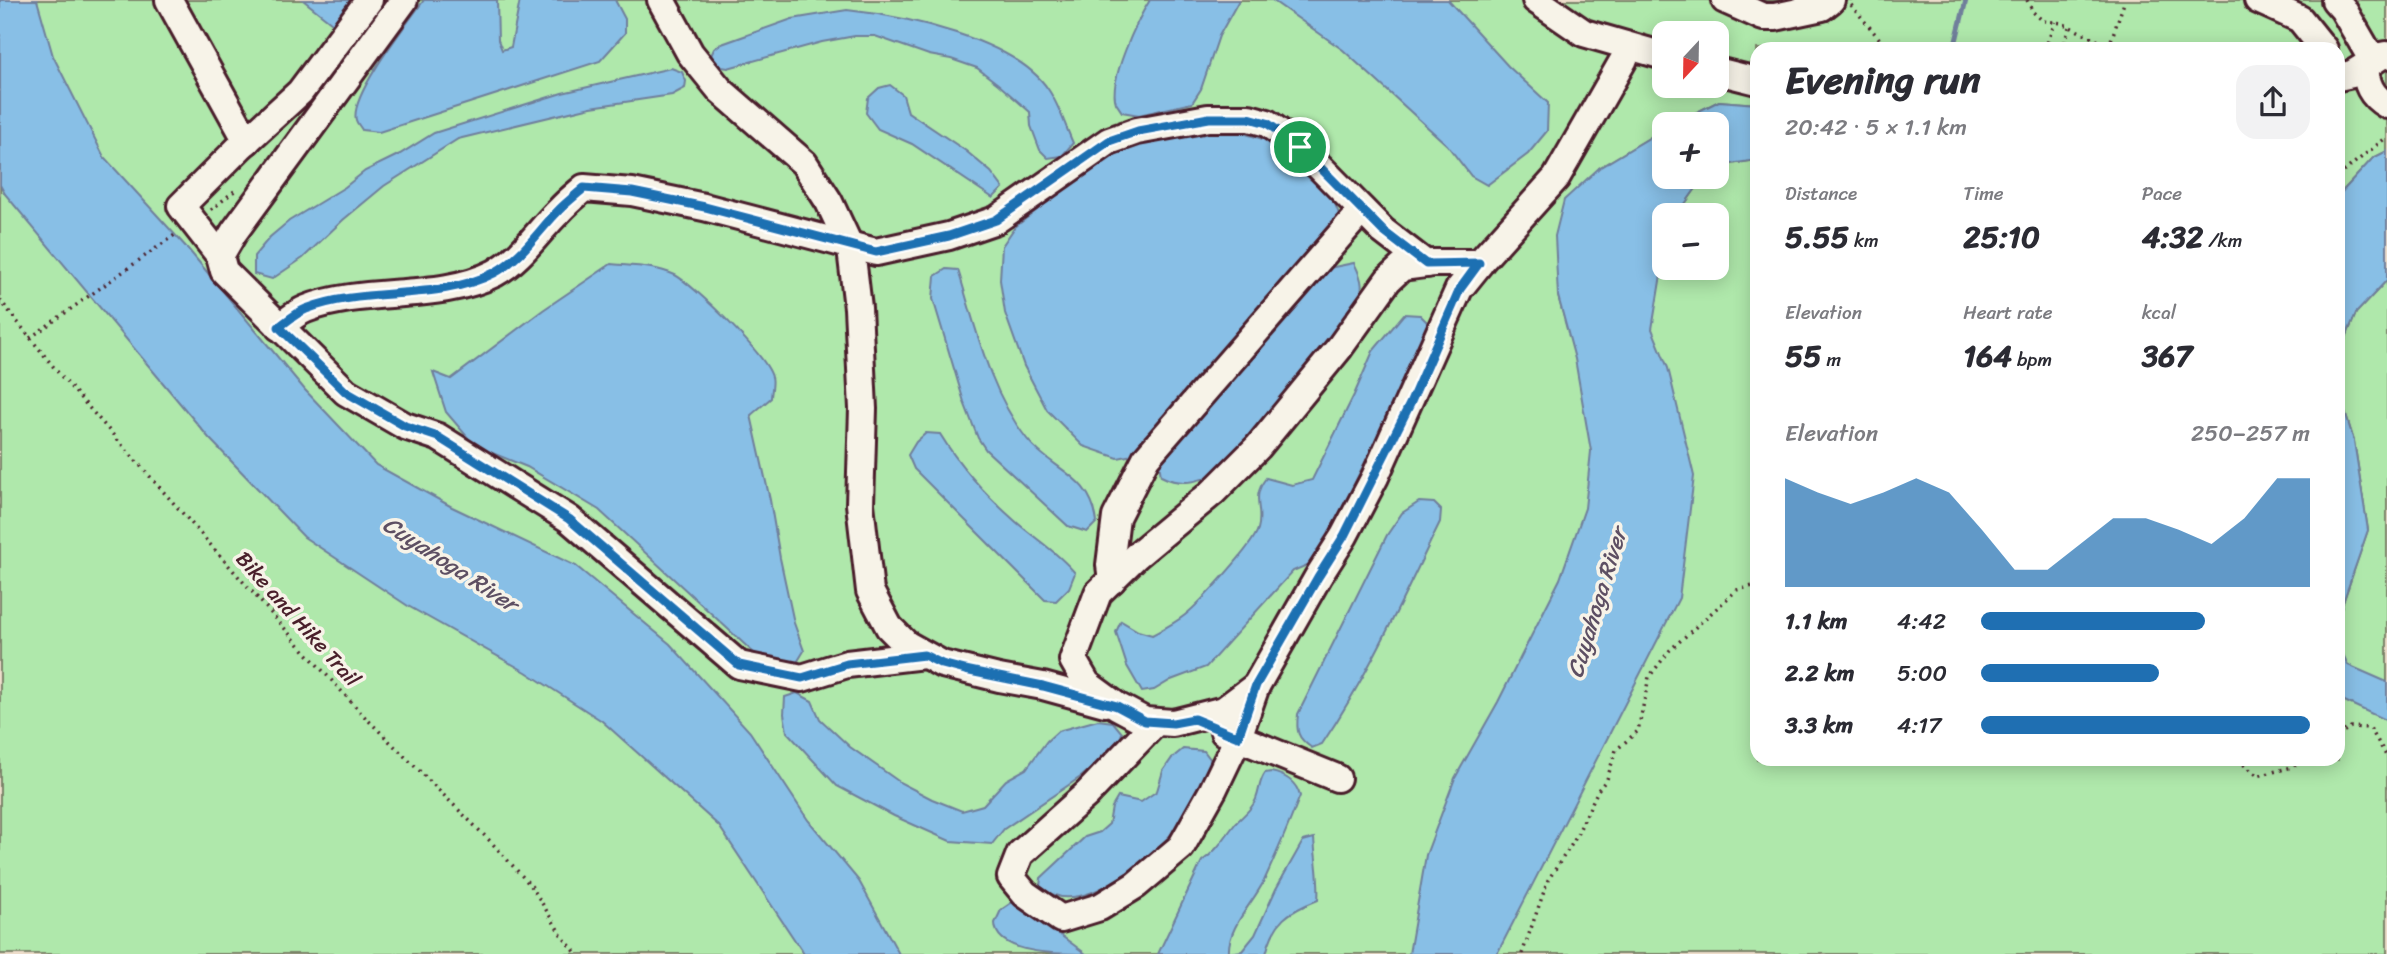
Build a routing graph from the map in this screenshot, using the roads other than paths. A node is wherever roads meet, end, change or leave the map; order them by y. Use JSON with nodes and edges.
{"nodes":[{"id":1,"x":169,"y":0,"type":"edge"},
{"id":2,"x":369,"y":0,"type":"edge"},
{"id":3,"x":404,"y":0,"type":"edge"},
{"id":4,"x":661,"y":0,"type":"edge"},
{"id":5,"x":1536,"y":0,"type":"edge"},
{"id":6,"x":1725,"y":0,"type":"edge"},
{"id":7,"x":1831,"y":0,"type":"edge"},
{"id":8,"x":2258,"y":0,"type":"edge"},
{"id":9,"x":2335,"y":0,"type":"edge"},
{"id":10,"x":2319,"y":42,"type":"edge"},
{"id":11,"x":1652,"y":53,"type":"edge"},
{"id":12,"x":1624,"y":59,"type":"dead end"},
{"id":13,"x":2375,"y":61,"type":"edge"},
{"id":14,"x":1729,"y":74,"type":"edge"},
{"id":15,"x":2345,"y":76,"type":"edge"},
{"id":16,"x":1750,"y":79,"type":"edge"},
{"id":17,"x":2387,"y":105,"type":"edge"},
{"id":18,"x":247,"y":141,"type":"junction"},
{"id":19,"x":1362,"y":210,"type":"junction"},
{"id":20,"x":848,"y":244,"type":"junction"},
{"id":21,"x":220,"y":256,"type":"junction"},
{"id":22,"x":1479,"y":263,"type":"junction"},
{"id":23,"x":1426,"y":264,"type":"junction"},
{"id":24,"x":279,"y":327,"type":"junction"},
{"id":25,"x":1112,"y":580,"type":"junction"},
{"id":26,"x":924,"y":655,"type":"junction"},
{"id":27,"x":1256,"y":685,"type":"junction"},
{"id":28,"x":1117,"y":706,"type":"junction"},
{"id":29,"x":1194,"y":719,"type":"junction"},
{"id":30,"x":1156,"y":722,"type":"junction"},
{"id":31,"x":1238,"y":737,"type":"junction"},
{"id":32,"x":1337,"y":778,"type":"dead end"}],
"edges":[{"from":1,"to":18,"type":"lane"},
{"from":2,"to":18,"type":"lane"},
{"from":3,"to":21,"type":"lane"},
{"from":4,"to":20,"type":"lane"},
{"from":5,"to":11,"type":"lane"},
{"from":6,"to":7,"type":"lane"},
{"from":8,"to":10,"type":"lane"},
{"from":9,"to":13,"type":"lane"},
{"from":12,"to":22,"type":"lane"},
{"from":13,"to":15,"type":"lane"},
{"from":13,"to":17,"type":"lane"},
{"from":14,"to":16,"type":"lane"},
{"from":18,"to":21,"type":"lane"},
{"from":19,"to":20,"type":"lane"},
{"from":19,"to":23,"type":"lane"},
{"from":19,"to":25,"type":"lane"},
{"from":20,"to":24,"type":"lane"},
{"from":20,"to":26,"type":"lane"},
{"from":21,"to":24,"type":"lane"},
{"from":22,"to":23,"type":"lane"},
{"from":22,"to":27,"type":"lane"},
{"from":23,"to":25,"type":"lane"},
{"from":24,"to":26,"type":"lane"},
{"from":25,"to":28,"type":"lane"},
{"from":26,"to":28,"type":"lane"},
{"from":27,"to":29,"type":"lane"},
{"from":27,"to":31,"type":"lane"},
{"from":28,"to":30,"type":"lane"},
{"from":29,"to":30,"type":"lane"},
{"from":29,"to":31,"type":"lane"},
{"from":30,"to":31,"type":"lane"},
{"from":31,"to":32,"type":"lane"}]}
